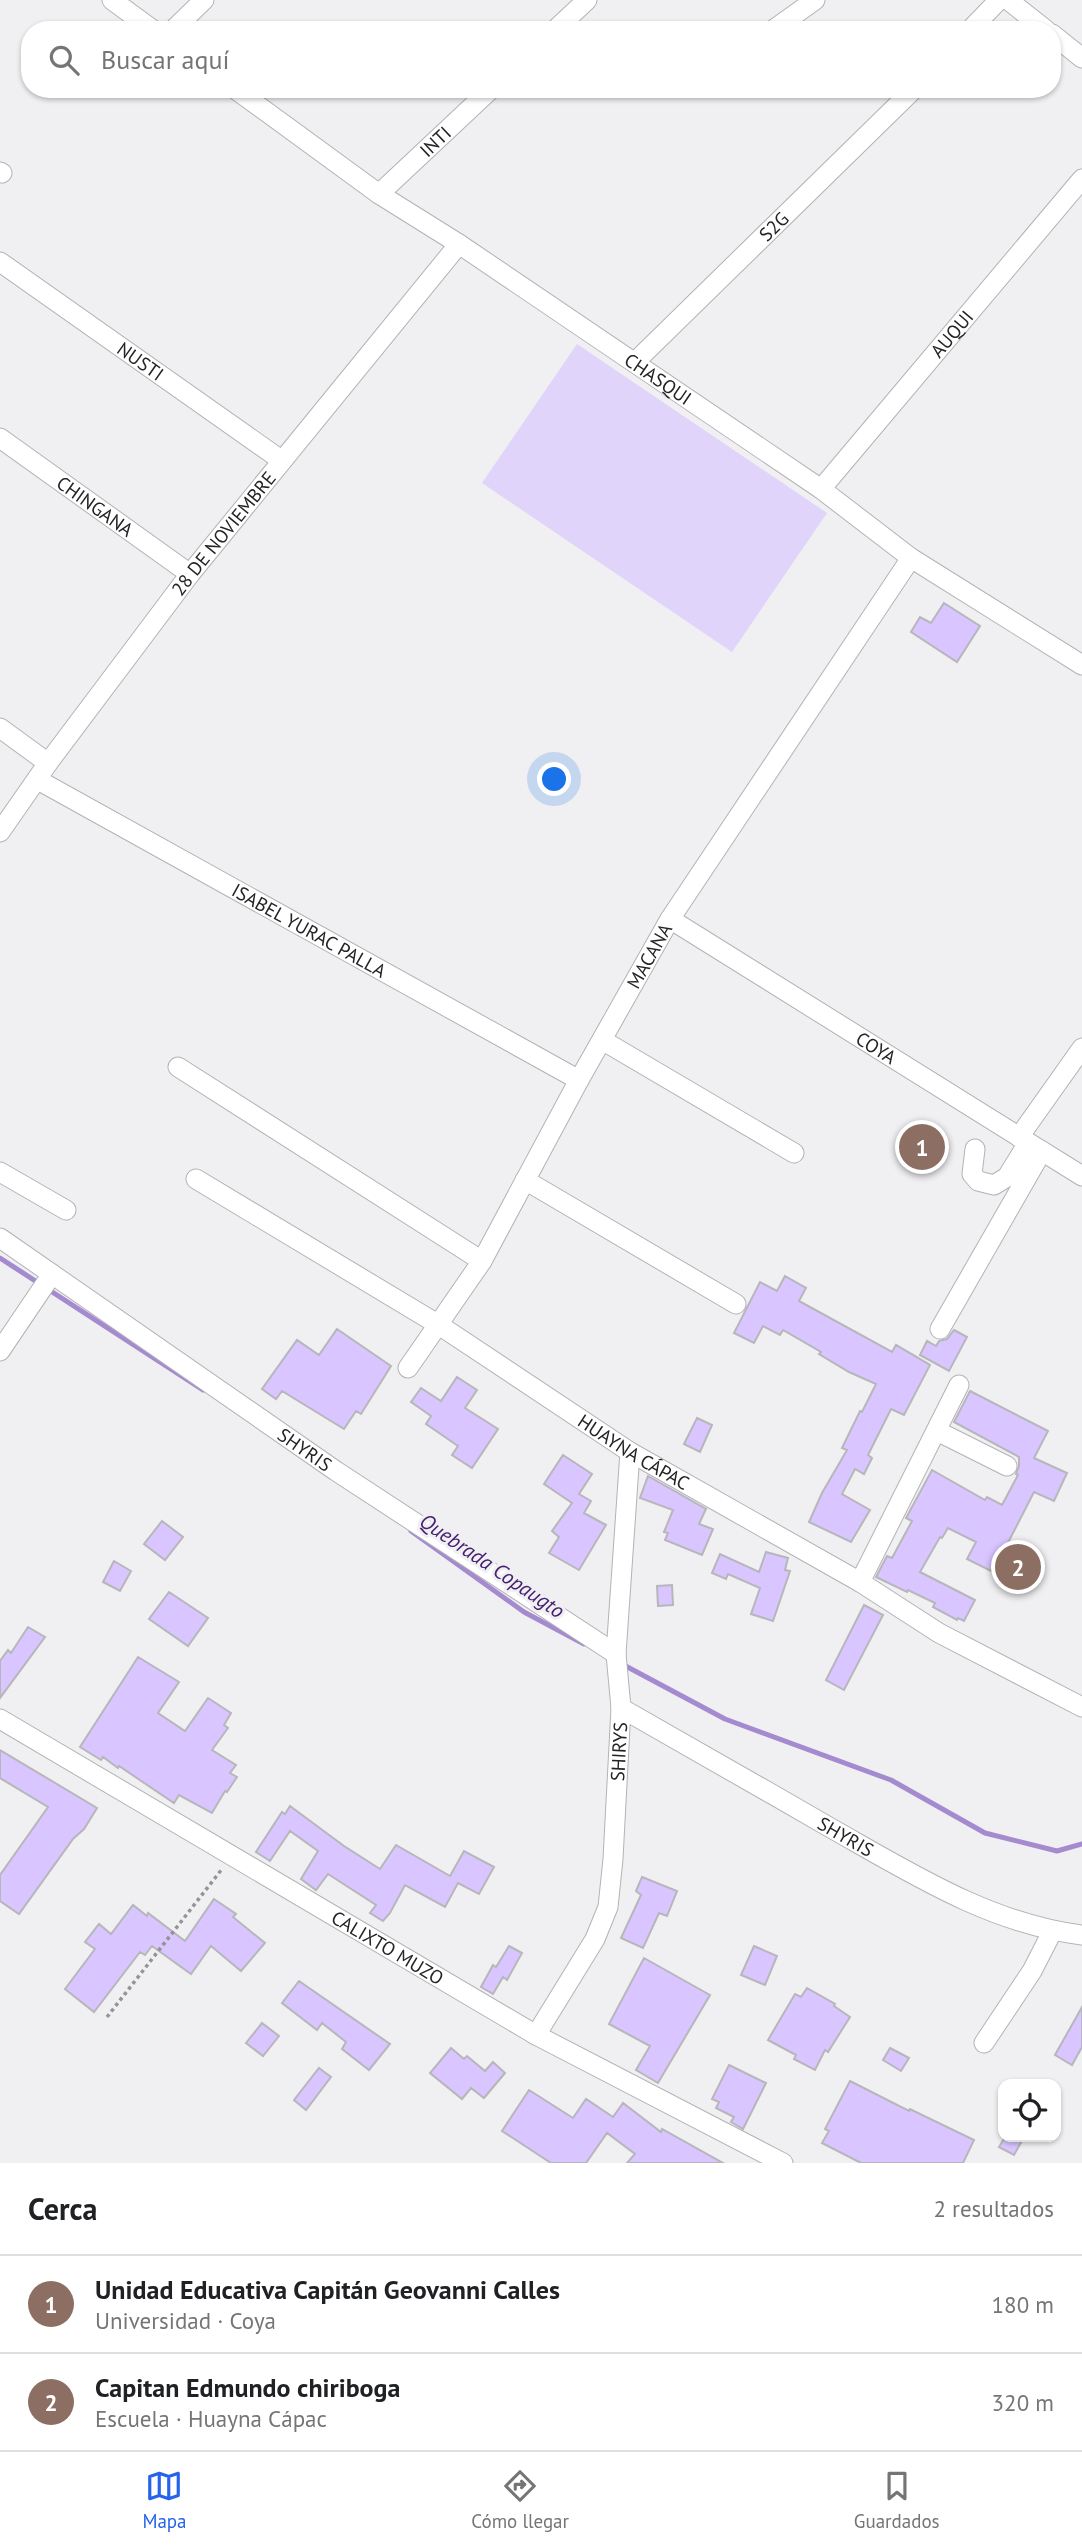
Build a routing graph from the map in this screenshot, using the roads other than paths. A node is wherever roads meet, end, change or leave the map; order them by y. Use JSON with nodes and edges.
{"nodes":[{"id":1,"x":112,"y":0,"type":"edge"},
{"id":2,"x":204,"y":0,"type":"edge"},
{"id":3,"x":587,"y":0,"type":"edge"},
{"id":4,"x":816,"y":0,"type":"edge"},
{"id":5,"x":999,"y":0,"type":"edge"},
{"id":6,"x":1008,"y":0,"type":"edge"},
{"id":7,"x":141,"y":21,"type":"edge"},
{"id":8,"x":182,"y":21,"type":"edge"},
{"id":9,"x":565,"y":21,"type":"edge"},
{"id":10,"x":786,"y":21,"type":"edge"},
{"id":11,"x":979,"y":21,"type":"edge"},
{"id":12,"x":1035,"y":21,"type":"edge"},
{"id":13,"x":1061,"y":41,"type":"edge"},
{"id":14,"x":1082,"y":58,"type":"edge"},
{"id":15,"x":247,"y":98,"type":"edge"},
{"id":16,"x":481,"y":98,"type":"edge"},
{"id":17,"x":905,"y":98,"type":"edge"},
{"id":18,"x":1082,"y":179,"type":"edge"},
{"id":19,"x":380,"y":194,"type":"junction"},
{"id":20,"x":459,"y":244,"type":"junction"},
{"id":21,"x":0,"y":262,"type":"edge"},
{"id":22,"x":635,"y":362,"type":"junction"},
{"id":23,"x":0,"y":438,"type":"edge"},
{"id":24,"x":281,"y":460,"type":"junction"},
{"id":25,"x":821,"y":489,"type":"junction"},
{"id":26,"x":911,"y":558,"type":"junction"},
{"id":27,"x":190,"y":574,"type":"junction"},
{"id":28,"x":1082,"y":665,"type":"edge"},
{"id":29,"x":0,"y":728,"type":"edge"},
{"id":30,"x":43,"y":771,"type":"junction"},
{"id":31,"x":0,"y":832,"type":"edge"},
{"id":32,"x":670,"y":919,"type":"junction"},
{"id":33,"x":602,"y":1040,"type":"junction"},
{"id":34,"x":1082,"y":1048,"type":"edge"},
{"id":35,"x":178,"y":1067,"type":"dead end"},
{"id":36,"x":579,"y":1080,"type":"junction"},
{"id":37,"x":1029,"y":1144,"type":"junction"},
{"id":38,"x":975,"y":1149,"type":"dead end"},
{"id":39,"x":794,"y":1153,"type":"dead end"},
{"id":40,"x":0,"y":1172,"type":"edge"},
{"id":41,"x":1082,"y":1176,"type":"edge"},
{"id":42,"x":196,"y":1179,"type":"dead end"},
{"id":43,"x":525,"y":1180,"type":"junction"},
{"id":44,"x":66,"y":1210,"type":"dead end"},
{"id":45,"x":0,"y":1238,"type":"edge"},
{"id":46,"x":482,"y":1261,"type":"junction"},
{"id":47,"x":52,"y":1274,"type":"junction"},
{"id":48,"x":736,"y":1304,"type":"dead end"},
{"id":49,"x":439,"y":1325,"type":"junction"},
{"id":50,"x":940,"y":1329,"type":"dead end"},
{"id":51,"x":0,"y":1351,"type":"edge"},
{"id":52,"x":408,"y":1368,"type":"dead end"},
{"id":53,"x":959,"y":1385,"type":"dead end"},
{"id":54,"x":937,"y":1431,"type":"junction"},
{"id":55,"x":630,"y":1452,"type":"junction"},
{"id":56,"x":1007,"y":1466,"type":"dead end"},
{"id":57,"x":860,"y":1583,"type":"junction"},
{"id":58,"x":616,"y":1654,"type":"junction"},
{"id":59,"x":1082,"y":1707,"type":"edge"},
{"id":60,"x":621,"y":1708,"type":"junction"},
{"id":61,"x":0,"y":1719,"type":"edge"},
{"id":62,"x":1052,"y":1932,"type":"junction"},
{"id":63,"x":1082,"y":1935,"type":"edge"},
{"id":64,"x":536,"y":2035,"type":"junction"},
{"id":65,"x":984,"y":2043,"type":"dead end"},
{"id":66,"x":753,"y":2156,"type":"edge"},
{"id":67,"x":783,"y":2163,"type":"edge"}],
"edges":[{"from":1,"to":7,"type":"street"},
{"from":2,"to":8,"type":"street"},
{"from":3,"to":9,"type":"street"},
{"from":4,"to":10,"type":"street"},
{"from":5,"to":11,"type":"street"},
{"from":6,"to":12,"type":"street"},
{"from":13,"to":14,"type":"street"},
{"from":15,"to":19,"type":"street","name":"CHASQUI"},
{"from":16,"to":19,"type":"street","name":"INTI"},
{"from":17,"to":22,"type":"street","name":"S2G"},
{"from":18,"to":25,"type":"street","name":"AUQUI"},
{"from":19,"to":20,"type":"street","name":"CHASQUI"},
{"from":20,"to":22,"type":"street","name":"CHASQUI"},
{"from":20,"to":24,"type":"street","name":"28 DE NOVIEMBRE"},
{"from":21,"to":24,"type":"street","name":"NUSTI"},
{"from":22,"to":25,"type":"street","name":"CHASQUI"},
{"from":23,"to":27,"type":"street","name":"CHINGANA"},
{"from":24,"to":27,"type":"street","name":"28 DE NOVIEMBRE"},
{"from":25,"to":26,"type":"street","name":"CHASQUI"},
{"from":26,"to":28,"type":"street","name":"CHASQUI"},
{"from":26,"to":32,"type":"street","name":"MACANA"},
{"from":27,"to":30,"type":"street","name":"28 DE NOVIEMBRE"},
{"from":29,"to":30,"type":"street","name":"ISABEL YURAC PALLA"},
{"from":30,"to":31,"type":"street","name":"28 DE NOVIEMBRE"},
{"from":30,"to":36,"type":"street","name":"ISABEL YURAC PALLA"},
{"from":32,"to":33,"type":"street","name":"MACANA"},
{"from":32,"to":37,"type":"street","name":"COYA"},
{"from":33,"to":36,"type":"street","name":"MACANA"},
{"from":33,"to":39,"type":"street"},
{"from":34,"to":37,"type":"street"},
{"from":35,"to":46,"type":"street"},
{"from":36,"to":43,"type":"street","name":"MACANA"},
{"from":37,"to":38,"type":"street"},
{"from":37,"to":41,"type":"street","name":"COYA"},
{"from":37,"to":50,"type":"street"},
{"from":40,"to":44,"type":"street"},
{"from":42,"to":49,"type":"street","name":"HUAYNA CÁPAC"},
{"from":43,"to":46,"type":"street","name":"MACANA"},
{"from":43,"to":48,"type":"street"},
{"from":45,"to":47,"type":"street","name":"SHYRIS"},
{"from":46,"to":49,"type":"street","name":"MACANA"},
{"from":47,"to":51,"type":"street"},
{"from":47,"to":58,"type":"street","name":"SHYRIS"},
{"from":49,"to":52,"type":"street","name":"MACANA"},
{"from":49,"to":55,"type":"street","name":"HUAYNA CÁPAC"},
{"from":53,"to":54,"type":"street"},
{"from":54,"to":56,"type":"street"},
{"from":54,"to":57,"type":"street"},
{"from":55,"to":57,"type":"street","name":"HUAYNA CÁPAC"},
{"from":55,"to":58,"type":"street","name":"SHIRYS"},
{"from":57,"to":59,"type":"street","name":"HUAYNA CÁPAC"},
{"from":58,"to":60,"type":"street","name":"SHIRYS"},
{"from":60,"to":62,"type":"street","name":"SHYRIS"},
{"from":60,"to":64,"type":"street","name":"SHIRYS"},
{"from":61,"to":64,"type":"street","name":"CALIXTO MUZO"},
{"from":62,"to":63,"type":"street","name":"SHYRIS"},
{"from":62,"to":65,"type":"street"},
{"from":64,"to":66,"type":"street","name":"CALIXTO MUZO"},
{"from":66,"to":67,"type":"street","name":"CALIXTO MUZO"}]}
